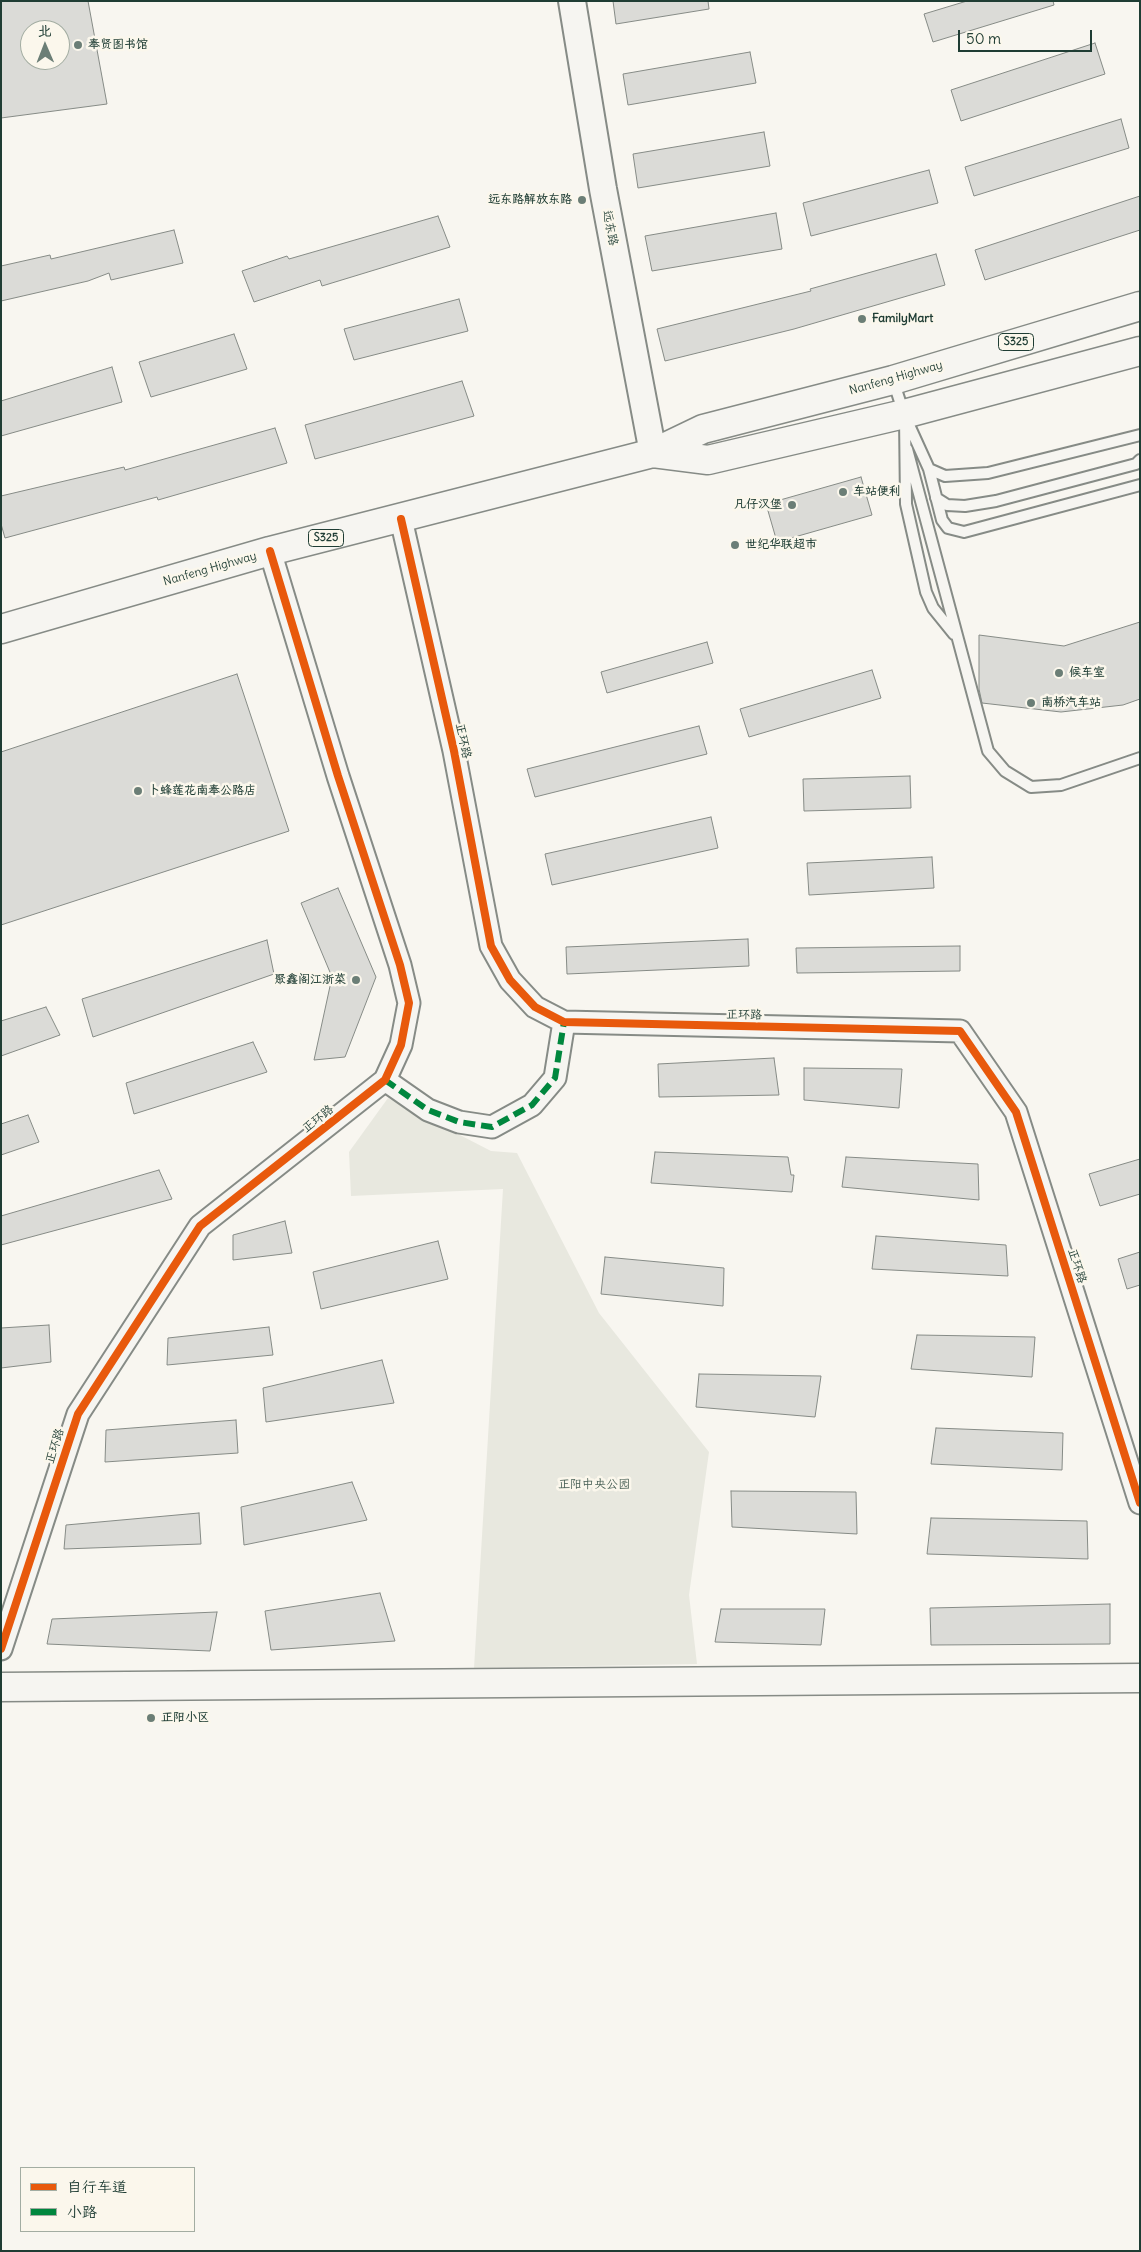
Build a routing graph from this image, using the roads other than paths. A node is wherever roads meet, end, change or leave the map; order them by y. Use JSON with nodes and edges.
{"nodes":[{"id":1,"x":572,"y":1,"type":"edge"},
{"id":2,"x":1140,"y":306,"type":"edge"},
{"id":3,"x":1140,"y":351,"type":"edge"},
{"id":4,"x":893,"y":380,"type":"junction"},
{"id":5,"x":904,"y":414,"type":"junction"},
{"id":6,"x":1140,"y":435,"type":"edge"},
{"id":7,"x":907,"y":449,"type":"junction"},
{"id":8,"x":653,"y":453,"type":"junction"},
{"id":9,"x":1140,"y":460,"type":"edge"},
{"id":10,"x":929,"y":469,"type":"junction"},
{"id":11,"x":1140,"y":485,"type":"edge"},
{"id":12,"x":936,"y":498,"type":"junction"},
{"id":13,"x":401,"y":519,"type":"junction"},
{"id":14,"x":270,"y":551,"type":"junction"},
{"id":15,"x":1,"y":629,"type":"edge"},
{"id":16,"x":958,"y":638,"type":"junction"},
{"id":17,"x":1140,"y":758,"type":"edge"},
{"id":18,"x":564,"y":1022,"type":"junction"},
{"id":19,"x":385,"y":1080,"type":"junction"},
{"id":20,"x":1140,"y":1503,"type":"edge"},
{"id":21,"x":1,"y":1649,"type":"edge"},
{"id":22,"x":1140,"y":1678,"type":"edge"},
{"id":23,"x":1,"y":1687,"type":"edge"}],
"edges":[{"from":1,"to":8,"type":"street","name":"远东路"},
{"from":2,"to":4,"type":"main road","name":"Nanfeng Highway","number":"S325"},
{"from":3,"to":5,"type":"main road","name":"Nanfeng Highway","number":"S325"},
{"from":4,"to":5,"type":"lane"},
{"from":4,"to":8,"type":"main road","name":"Nanfeng Highway","number":"S325"},
{"from":5,"to":7,"type":"lane"},
{"from":5,"to":8,"type":"main road","name":"Nanfeng Highway","number":"S325"},
{"from":5,"to":10,"type":"lane"},
{"from":6,"to":10,"type":"lane"},
{"from":7,"to":16,"type":"lane"},
{"from":7,"to":16,"type":"lane"},
{"from":8,"to":13,"type":"main road","name":"Nanfeng Highway","number":"S325"},
{"from":9,"to":12,"type":"lane"},
{"from":10,"to":12,"type":"lane"},
{"from":11,"to":12,"type":"lane"},
{"from":13,"to":14,"type":"main road","name":"Nanfeng Highway","number":"S325"},
{"from":13,"to":18,"type":"street","name":"正环路"},
{"from":14,"to":15,"type":"main road","name":"Nanfeng Highway","number":"S325"},
{"from":14,"to":19,"type":"street","name":"正环路"},
{"from":16,"to":17,"type":"lane"},
{"from":18,"to":19,"type":"street"},
{"from":18,"to":20,"type":"street","name":"正环路"},
{"from":19,"to":21,"type":"street","name":"正环路"},
{"from":22,"to":23,"type":"main road"}]}
